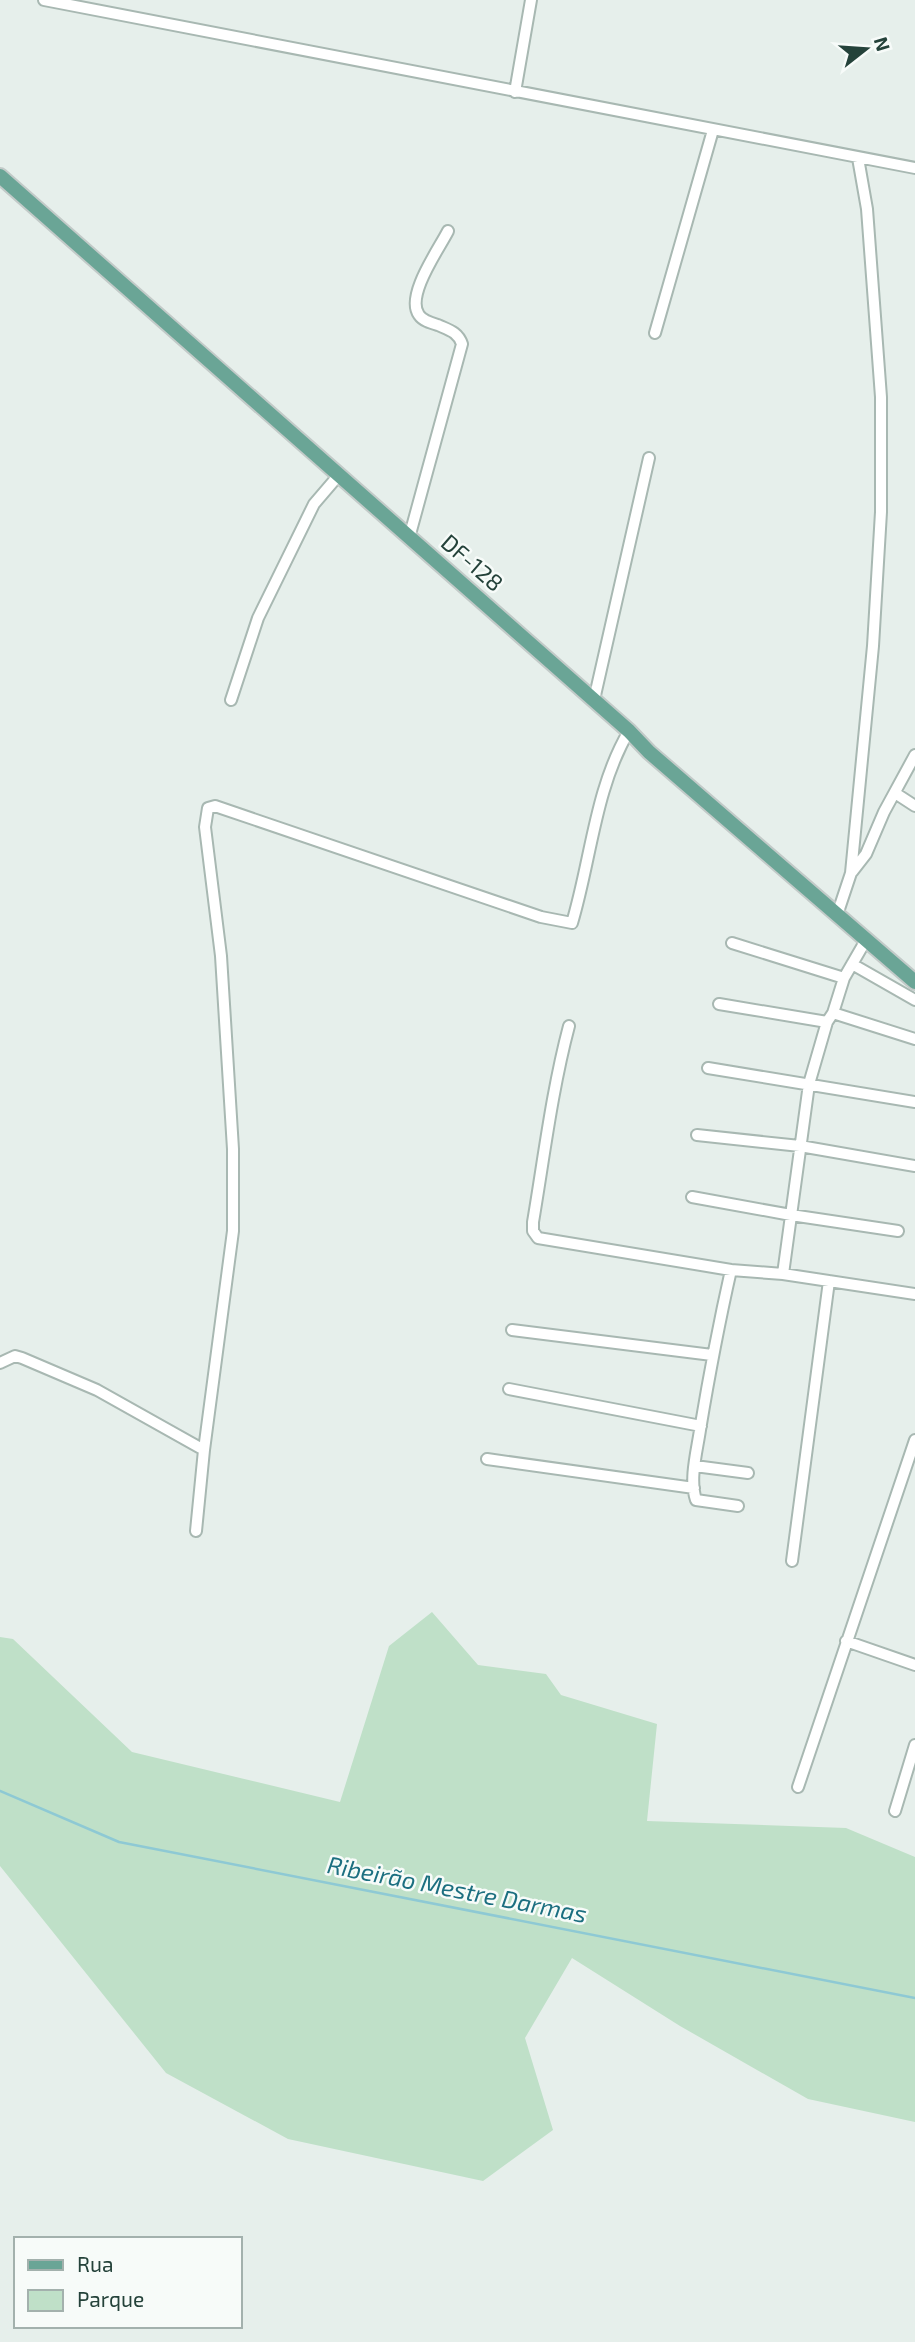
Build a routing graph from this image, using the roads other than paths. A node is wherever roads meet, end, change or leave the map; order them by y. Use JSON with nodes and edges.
{"nodes":[{"id":1,"x":44,"y":0,"type":"edge"},
{"id":2,"x":531,"y":0,"type":"edge"},
{"id":3,"x":515,"y":92,"type":"junction"},
{"id":4,"x":713,"y":130,"type":"junction"},
{"id":5,"x":858,"y":158,"type":"junction"},
{"id":6,"x":915,"y":168,"type":"edge"},
{"id":7,"x":0,"y":176,"type":"edge"},
{"id":8,"x":448,"y":231,"type":"dead end"},
{"id":9,"x":655,"y":333,"type":"dead end"},
{"id":10,"x":649,"y":458,"type":"dead end"},
{"id":11,"x":338,"y":476,"type":"junction"},
{"id":12,"x":409,"y":538,"type":"junction"},
{"id":13,"x":594,"y":700,"type":"junction"},
{"id":14,"x":231,"y":701,"type":"dead end"},
{"id":15,"x":629,"y":731,"type":"junction"},
{"id":16,"x":915,"y":755,"type":"edge"},
{"id":17,"x":895,"y":793,"type":"junction"},
{"id":18,"x":915,"y":806,"type":"edge"},
{"id":19,"x":851,"y":873,"type":"junction"},
{"id":20,"x":837,"y":915,"type":"junction"},
{"id":21,"x":866,"y":940,"type":"junction"},
{"id":22,"x":733,"y":943,"type":"dead end"},
{"id":23,"x":852,"y":964,"type":"junction"},
{"id":24,"x":844,"y":978,"type":"junction"},
{"id":25,"x":915,"y":982,"type":"edge"},
{"id":26,"x":915,"y":1000,"type":"edge"},
{"id":27,"x":719,"y":1004,"type":"dead end"},
{"id":28,"x":830,"y":1017,"type":"junction"},
{"id":29,"x":569,"y":1026,"type":"dead end"},
{"id":30,"x":915,"y":1039,"type":"edge"},
{"id":31,"x":708,"y":1068,"type":"dead end"},
{"id":32,"x":809,"y":1084,"type":"junction"},
{"id":33,"x":915,"y":1102,"type":"edge"},
{"id":34,"x":697,"y":1135,"type":"dead end"},
{"id":35,"x":800,"y":1146,"type":"junction"},
{"id":36,"x":915,"y":1166,"type":"edge"},
{"id":37,"x":692,"y":1197,"type":"dead end"},
{"id":38,"x":791,"y":1215,"type":"junction"},
{"id":39,"x":898,"y":1231,"type":"dead end"},
{"id":40,"x":731,"y":1270,"type":"junction"},
{"id":41,"x":783,"y":1274,"type":"junction"},
{"id":42,"x":829,"y":1281,"type":"junction"},
{"id":43,"x":915,"y":1294,"type":"edge"},
{"id":44,"x":512,"y":1329,"type":"dead end"},
{"id":45,"x":712,"y":1355,"type":"junction"},
{"id":46,"x":0,"y":1363,"type":"edge"},
{"id":47,"x":509,"y":1389,"type":"dead end"},
{"id":48,"x":701,"y":1426,"type":"junction"},
{"id":49,"x":915,"y":1440,"type":"edge"},
{"id":50,"x":204,"y":1450,"type":"junction"},
{"id":51,"x":913,"y":1454,"type":"edge"},
{"id":52,"x":487,"y":1459,"type":"dead end"},
{"id":53,"x":695,"y":1466,"type":"junction"},
{"id":54,"x":748,"y":1473,"type":"dead end"},
{"id":55,"x":694,"y":1488,"type":"junction"},
{"id":56,"x":738,"y":1506,"type":"dead end"},
{"id":57,"x":196,"y":1531,"type":"dead end"},
{"id":58,"x":792,"y":1561,"type":"dead end"},
{"id":59,"x":846,"y":1641,"type":"junction"},
{"id":60,"x":915,"y":1665,"type":"edge"},
{"id":61,"x":915,"y":1745,"type":"edge"},
{"id":62,"x":798,"y":1787,"type":"dead end"},
{"id":63,"x":895,"y":1811,"type":"dead end"}],
"edges":[{"from":1,"to":3,"type":"street"},
{"from":2,"to":3,"type":"street"},
{"from":3,"to":4,"type":"street"},
{"from":4,"to":5,"type":"street"},
{"from":4,"to":9,"type":"street"},
{"from":5,"to":6,"type":"street"},
{"from":5,"to":19,"type":"street"},
{"from":7,"to":11,"type":"main road","name":"DF-128","number":"DF-128"},
{"from":8,"to":12,"type":"street"},
{"from":10,"to":13,"type":"street"},
{"from":11,"to":12,"type":"main road","name":"DF-128","number":"DF-128"},
{"from":11,"to":14,"type":"street"},
{"from":12,"to":13,"type":"main road","name":"DF-128","number":"DF-128"},
{"from":13,"to":15,"type":"main road","name":"DF-128","number":"DF-128"},
{"from":15,"to":20,"type":"main road","name":"DF-128","number":"DF-128"},
{"from":15,"to":50,"type":"street"},
{"from":16,"to":17,"type":"street"},
{"from":17,"to":18,"type":"street"},
{"from":17,"to":19,"type":"street"},
{"from":19,"to":20,"type":"street"},
{"from":20,"to":21,"type":"main road","name":"DF-128","number":"DF-128"},
{"from":21,"to":23,"type":"street"},
{"from":21,"to":25,"type":"main road","name":"DF-128","number":"DF-128"},
{"from":22,"to":24,"type":"street"},
{"from":23,"to":24,"type":"street"},
{"from":23,"to":26,"type":"street"},
{"from":24,"to":28,"type":"street"},
{"from":27,"to":28,"type":"street"},
{"from":28,"to":30,"type":"street"},
{"from":28,"to":32,"type":"street"},
{"from":29,"to":40,"type":"street"},
{"from":31,"to":32,"type":"street"},
{"from":32,"to":33,"type":"street"},
{"from":32,"to":35,"type":"street"},
{"from":34,"to":35,"type":"street"},
{"from":35,"to":36,"type":"street"},
{"from":35,"to":38,"type":"street"},
{"from":37,"to":38,"type":"street"},
{"from":38,"to":39,"type":"street"},
{"from":38,"to":41,"type":"street"},
{"from":40,"to":41,"type":"street"},
{"from":40,"to":45,"type":"street"},
{"from":41,"to":42,"type":"street"},
{"from":42,"to":43,"type":"street"},
{"from":42,"to":58,"type":"street"},
{"from":44,"to":45,"type":"street"},
{"from":45,"to":48,"type":"street"},
{"from":46,"to":50,"type":"street"},
{"from":47,"to":48,"type":"street"},
{"from":48,"to":53,"type":"street"},
{"from":49,"to":51,"type":"street"},
{"from":50,"to":57,"type":"street"},
{"from":51,"to":59,"type":"street"},
{"from":52,"to":55,"type":"street"},
{"from":53,"to":54,"type":"street"},
{"from":53,"to":55,"type":"street"},
{"from":55,"to":56,"type":"street"},
{"from":59,"to":60,"type":"street"},
{"from":59,"to":62,"type":"street"},
{"from":61,"to":63,"type":"street"}]}
